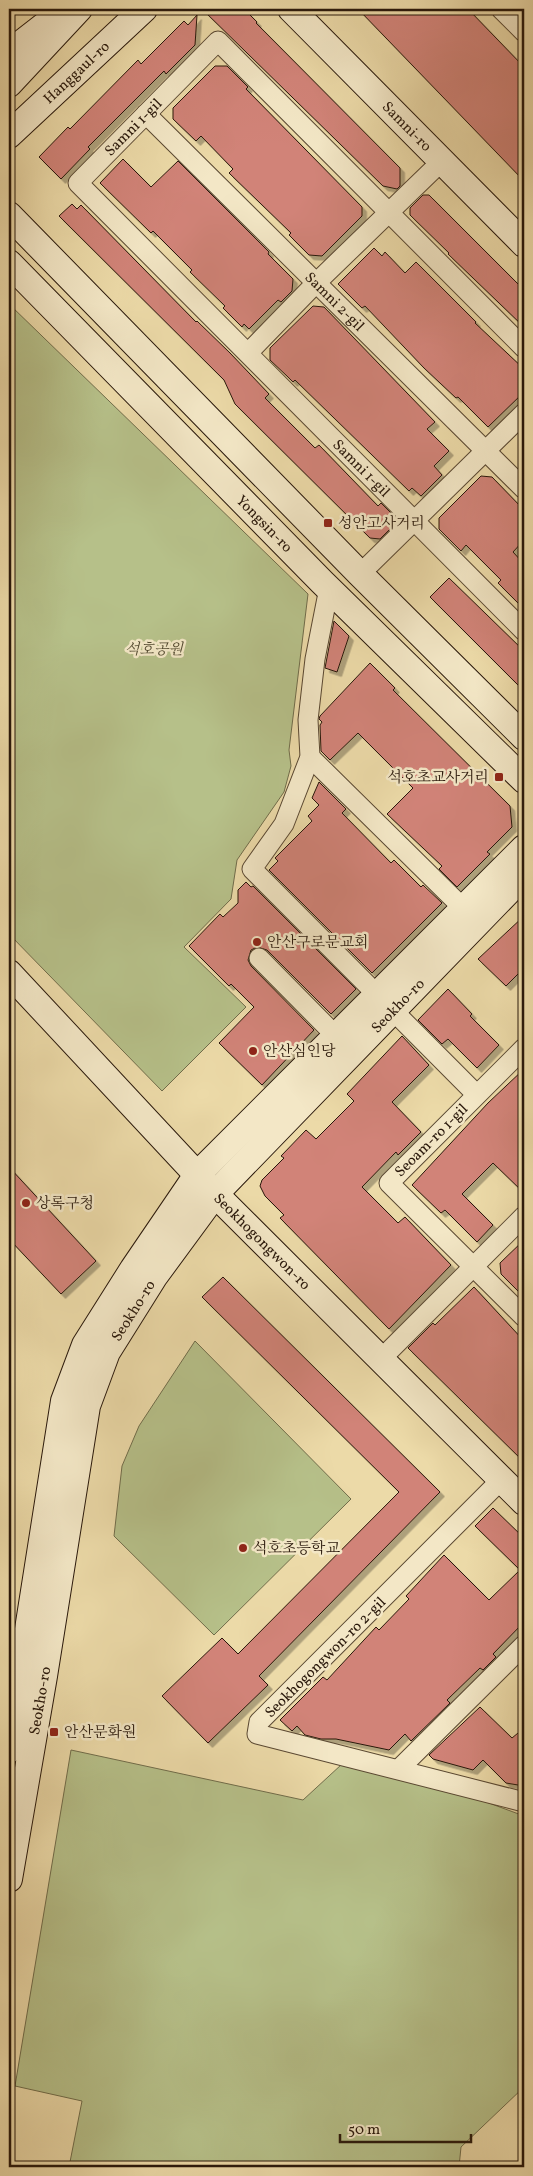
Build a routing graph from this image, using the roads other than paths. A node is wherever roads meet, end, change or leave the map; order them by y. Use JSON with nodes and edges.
{"nodes":[{"id":1,"x":70,"y":9,"type":"edge"},
{"id":2,"x":79,"y":9,"type":"edge"},
{"id":3,"x":144,"y":9,"type":"edge"},
{"id":4,"x":291,"y":9,"type":"edge"},
{"id":5,"x":501,"y":9,"type":"edge"},
{"id":6,"x":524,"y":32,"type":"edge"},
{"id":7,"x":9,"y":53,"type":"edge"},
{"id":8,"x":9,"y":84,"type":"edge"},
{"id":9,"x":146,"y":114,"type":"junction"},
{"id":10,"x":9,"y":135,"type":"edge"},
{"id":11,"x":442,"y":161,"type":"junction"},
{"id":12,"x":388,"y":213,"type":"junction"},
{"id":13,"x":17,"y":224,"type":"edge"},
{"id":14,"x":524,"y":244,"type":"edge"},
{"id":15,"x":9,"y":263,"type":"edge"},
{"id":16,"x":316,"y":283,"type":"junction"},
{"id":17,"x":524,"y":348,"type":"edge"},
{"id":18,"x":248,"y":353,"type":"junction"},
{"id":19,"x":524,"y":413,"type":"edge"},
{"id":20,"x":487,"y":451,"type":"junction"},
{"id":21,"x":524,"y":489,"type":"edge"},
{"id":22,"x":415,"y":522,"type":"junction"},
{"id":23,"x":360,"y":574,"type":"junction"},
{"id":24,"x":329,"y":588,"type":"junction"},
{"id":25,"x":524,"y":631,"type":"edge"},
{"id":26,"x":524,"y":737,"type":"edge"},
{"id":27,"x":310,"y":757,"type":"junction"},
{"id":28,"x":524,"y":780,"type":"edge"},
{"id":29,"x":524,"y":848,"type":"edge"},
{"id":30,"x":524,"y":875,"type":"edge"},
{"id":31,"x":463,"y":908,"type":"junction"},
{"id":32,"x":259,"y":958,"type":"dead end"},
{"id":33,"x":9,"y":973,"type":"edge"},
{"id":34,"x":384,"y":1003,"type":"junction"},
{"id":35,"x":336,"y":1036,"type":"junction"},
{"id":36,"x":524,"y":1048,"type":"edge"},
{"id":37,"x":476,"y":1094,"type":"junction"},
{"id":38,"x":197,"y":1175,"type":"junction"},
{"id":39,"x":215,"y":1194,"type":"junction"},
{"id":40,"x":524,"y":1216,"type":"edge"},
{"id":41,"x":474,"y":1267,"type":"junction"},
{"id":42,"x":524,"y":1317,"type":"edge"},
{"id":43,"x":382,"y":1358,"type":"junction"},
{"id":44,"x":502,"y":1480,"type":"junction"},
{"id":45,"x":524,"y":1502,"type":"edge"},
{"id":46,"x":524,"y":1645,"type":"edge"},
{"id":47,"x":25,"y":1670,"type":"edge"},
{"id":48,"x":9,"y":1750,"type":"edge"},
{"id":49,"x":399,"y":1769,"type":"junction"},
{"id":50,"x":524,"y":1802,"type":"edge"},
{"id":51,"x":9,"y":1879,"type":"edge"}],
"edges":[{"from":1,"to":7,"type":"main road"},
{"from":2,"to":8,"type":"main road"},
{"from":3,"to":10,"type":"main road","name":"Hanggaul-ro"},
{"from":4,"to":11,"type":"main road","name":"Samni-ro"},
{"from":5,"to":6,"type":"street"},
{"from":9,"to":12,"type":"street","name":"Samni 1-gil"},
{"from":9,"to":16,"type":"street","name":"Samni 2-gil"},
{"from":9,"to":18,"type":"street","name":"Samni 1-gil"},
{"from":11,"to":12,"type":"street"},
{"from":11,"to":14,"type":"main road","name":"Samni-ro"},
{"from":12,"to":16,"type":"street"},
{"from":12,"to":17,"type":"street","name":"Samni 1-gil"},
{"from":13,"to":23,"type":"main road"},
{"from":15,"to":24,"type":"main road","name":"Yongsin-ro"},
{"from":16,"to":18,"type":"street"},
{"from":16,"to":20,"type":"street","name":"Samni 2-gil"},
{"from":18,"to":22,"type":"street","name":"Samni 1-gil"},
{"from":19,"to":20,"type":"street"},
{"from":20,"to":21,"type":"street","name":"Samni 2-gil"},
{"from":20,"to":22,"type":"street"},
{"from":22,"to":23,"type":"street"},
{"from":22,"to":25,"type":"street","name":"Samni 1-gil"},
{"from":23,"to":26,"type":"main road"},
{"from":24,"to":27,"type":"street"},
{"from":24,"to":28,"type":"main road","name":"Yongsin-ro"},
{"from":27,"to":31,"type":"street"},
{"from":27,"to":34,"type":"street","name":"Seokho-ro"},
{"from":29,"to":31,"type":"main road","name":"Seokho-ro"},
{"from":30,"to":34,"type":"main road","name":"Seokho-ro"},
{"from":31,"to":34,"type":"main road","name":"Seokho-ro"},
{"from":32,"to":35,"type":"street"},
{"from":33,"to":38,"type":"main road","name":"Seokhogongwon-ro"},
{"from":34,"to":35,"type":"main road","name":"Seokho-ro"},
{"from":34,"to":37,"type":"street"},
{"from":34,"to":39,"type":"main road","name":"Seokho-ro"},
{"from":35,"to":38,"type":"main road","name":"Seokho-ro"},
{"from":36,"to":37,"type":"street","name":"Seoam-ro 1-gil"},
{"from":37,"to":41,"type":"street","name":"Seoam-ro 1-gil"},
{"from":38,"to":39,"type":"main road","name":"Seokhogongwon-ro"},
{"from":38,"to":47,"type":"main road","name":"Seokho-ro"},
{"from":39,"to":43,"type":"main road","name":"Seokhogongwon-ro"},
{"from":39,"to":47,"type":"main road","name":"Seokho-ro"},
{"from":40,"to":41,"type":"street"},
{"from":41,"to":42,"type":"street","name":"Seoam-ro 1-gil"},
{"from":41,"to":43,"type":"street"},
{"from":43,"to":44,"type":"main road","name":"Seokhogongwon-ro"},
{"from":44,"to":45,"type":"main road","name":"Seokhogongwon-ro"},
{"from":44,"to":49,"type":"street","name":"Seokhogongwon-ro 2-gil"},
{"from":46,"to":49,"type":"street"},
{"from":47,"to":48,"type":"main road","name":"Seokho-ro"},
{"from":47,"to":51,"type":"main road","name":"Seokho-ro"},
{"from":49,"to":50,"type":"street","name":"Seokhogongwon-ro 2-gil"}]}
